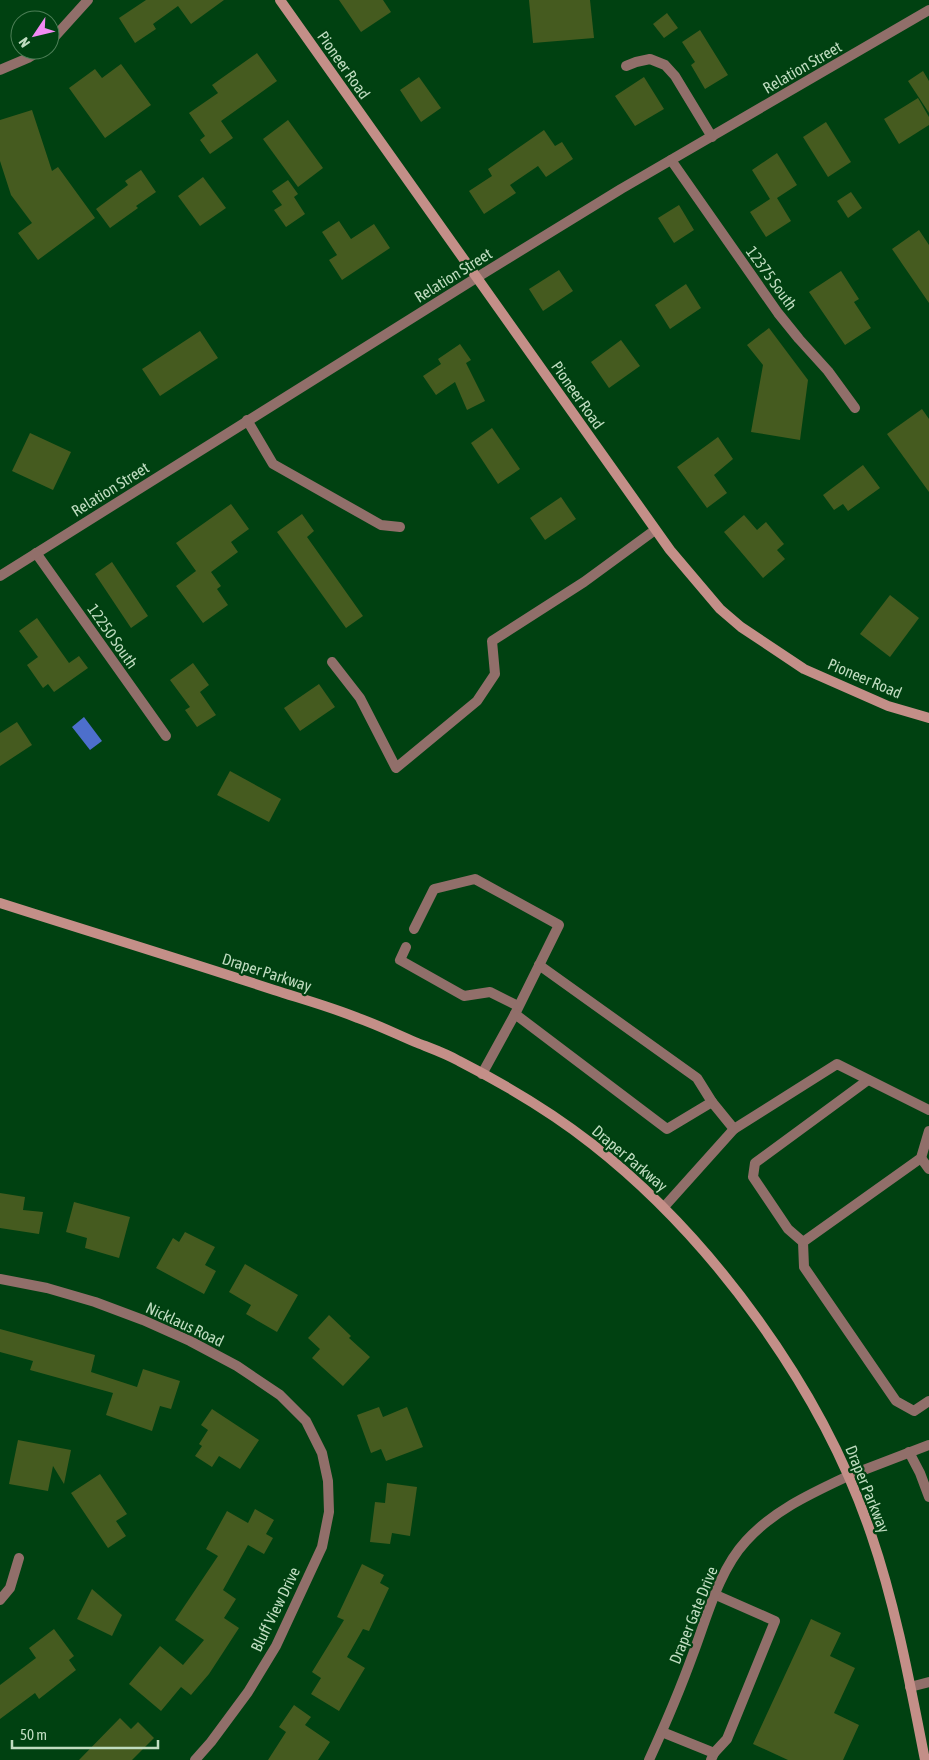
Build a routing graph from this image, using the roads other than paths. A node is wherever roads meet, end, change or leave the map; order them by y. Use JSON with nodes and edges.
{"nodes":[{"id":1,"x":88,"y":0,"type":"edge"},
{"id":2,"x":280,"y":0,"type":"edge"},
{"id":3,"x":929,"y":10,"type":"edge"},
{"id":4,"x":60,"y":31,"type":"edge"},
{"id":5,"x":23,"y":60,"type":"edge"},
{"id":6,"x":626,"y":66,"type":"dead end"},
{"id":7,"x":0,"y":70,"type":"edge"},
{"id":8,"x":712,"y":137,"type":"junction"},
{"id":9,"x":671,"y":160,"type":"junction"},
{"id":10,"x":476,"y":278,"type":"junction"},
{"id":11,"x":855,"y":408,"type":"dead end"},
{"id":12,"x":248,"y":420,"type":"junction"},
{"id":13,"x":400,"y":527,"type":"dead end"},
{"id":14,"x":655,"y":530,"type":"junction"},
{"id":15,"x":36,"y":554,"type":"junction"},
{"id":16,"x":0,"y":576,"type":"edge"},
{"id":17,"x":332,"y":662,"type":"dead end"},
{"id":18,"x":929,"y":718,"type":"edge"},
{"id":19,"x":166,"y":736,"type":"dead end"},
{"id":20,"x":0,"y":904,"type":"edge"},
{"id":21,"x":414,"y":930,"type":"dead end"},
{"id":22,"x":406,"y":948,"type":"dead end"},
{"id":23,"x":539,"y":965,"type":"junction"},
{"id":24,"x":516,"y":1010,"type":"junction"},
{"id":25,"x":482,"y":1074,"type":"junction"},
{"id":26,"x":868,"y":1080,"type":"junction"},
{"id":27,"x":712,"y":1102,"type":"junction"},
{"id":28,"x":929,"y":1110,"type":"edge"},
{"id":29,"x":734,"y":1129,"type":"junction"},
{"id":30,"x":929,"y":1131,"type":"edge"},
{"id":31,"x":921,"y":1158,"type":"junction"},
{"id":32,"x":929,"y":1169,"type":"edge"},
{"id":33,"x":664,"y":1207,"type":"junction"},
{"id":34,"x":803,"y":1242,"type":"junction"},
{"id":35,"x":0,"y":1278,"type":"edge"},
{"id":36,"x":929,"y":1401,"type":"edge"},
{"id":37,"x":929,"y":1445,"type":"edge"},
{"id":38,"x":909,"y":1452,"type":"junction"},
{"id":39,"x":322,"y":1453,"type":"joint"},
{"id":40,"x":848,"y":1476,"type":"junction"},
{"id":41,"x":929,"y":1497,"type":"edge"},
{"id":42,"x":19,"y":1558,"type":"dead end"},
{"id":43,"x":716,"y":1595,"type":"junction"},
{"id":44,"x":0,"y":1600,"type":"edge"},
{"id":45,"x":929,"y":1682,"type":"edge"},
{"id":46,"x":910,"y":1687,"type":"junction"},
{"id":47,"x":662,"y":1732,"type":"junction"},
{"id":48,"x":712,"y":1757,"type":"edge"},
{"id":49,"x":195,"y":1760,"type":"edge"},
{"id":50,"x":649,"y":1760,"type":"edge"},
{"id":51,"x":925,"y":1760,"type":"edge"}],
"edges":[{"from":1,"to":4,"type":"street"},
{"from":2,"to":10,"type":"main road","name":"Pioneer Road"},
{"from":3,"to":8,"type":"street","name":"Relation Street"},
{"from":5,"to":7,"type":"street"},
{"from":6,"to":8,"type":"street"},
{"from":8,"to":9,"type":"street","name":"Relation Street"},
{"from":9,"to":10,"type":"street","name":"Relation Street"},
{"from":9,"to":11,"type":"street","name":"12375 South"},
{"from":10,"to":12,"type":"street","name":"Relation Street"},
{"from":10,"to":14,"type":"main road","name":"Pioneer Road"},
{"from":12,"to":13,"type":"street"},
{"from":12,"to":15,"type":"street","name":"Relation Street"},
{"from":14,"to":17,"type":"street"},
{"from":14,"to":18,"type":"main road","name":"Pioneer Road"},
{"from":15,"to":16,"type":"street","name":"Relation Street"},
{"from":15,"to":19,"type":"street","name":"12250 South"},
{"from":20,"to":25,"type":"main road","name":"Draper Parkway"},
{"from":21,"to":23,"type":"street"},
{"from":22,"to":24,"type":"street"},
{"from":23,"to":24,"type":"street"},
{"from":23,"to":27,"type":"street"},
{"from":24,"to":25,"type":"street"},
{"from":24,"to":27,"type":"street"},
{"from":25,"to":33,"type":"main road","name":"Draper Parkway"},
{"from":26,"to":28,"type":"street"},
{"from":26,"to":29,"type":"street"},
{"from":26,"to":34,"type":"street"},
{"from":27,"to":29,"type":"street"},
{"from":29,"to":33,"type":"street"},
{"from":30,"to":31,"type":"street"},
{"from":31,"to":32,"type":"street"},
{"from":31,"to":34,"type":"street"},
{"from":33,"to":40,"type":"main road","name":"Draper Parkway"},
{"from":34,"to":36,"type":"street"},
{"from":35,"to":39,"type":"street","name":"Nicklaus Road"},
{"from":37,"to":38,"type":"street","name":"Draper Gate Drive"},
{"from":38,"to":40,"type":"street","name":"Draper Gate Drive"},
{"from":38,"to":41,"type":"street"},
{"from":39,"to":49,"type":"street","name":"Bluff View Drive"},
{"from":40,"to":43,"type":"street","name":"Draper Gate Drive"},
{"from":40,"to":46,"type":"main road","name":"Draper Parkway"},
{"from":42,"to":44,"type":"street"},
{"from":43,"to":47,"type":"street","name":"Draper Gate Drive"},
{"from":43,"to":48,"type":"street"},
{"from":45,"to":46,"type":"street"},
{"from":46,"to":51,"type":"main road","name":"Draper Parkway"},
{"from":47,"to":48,"type":"street"},
{"from":47,"to":50,"type":"street","name":"Draper Gate Drive"}]}
